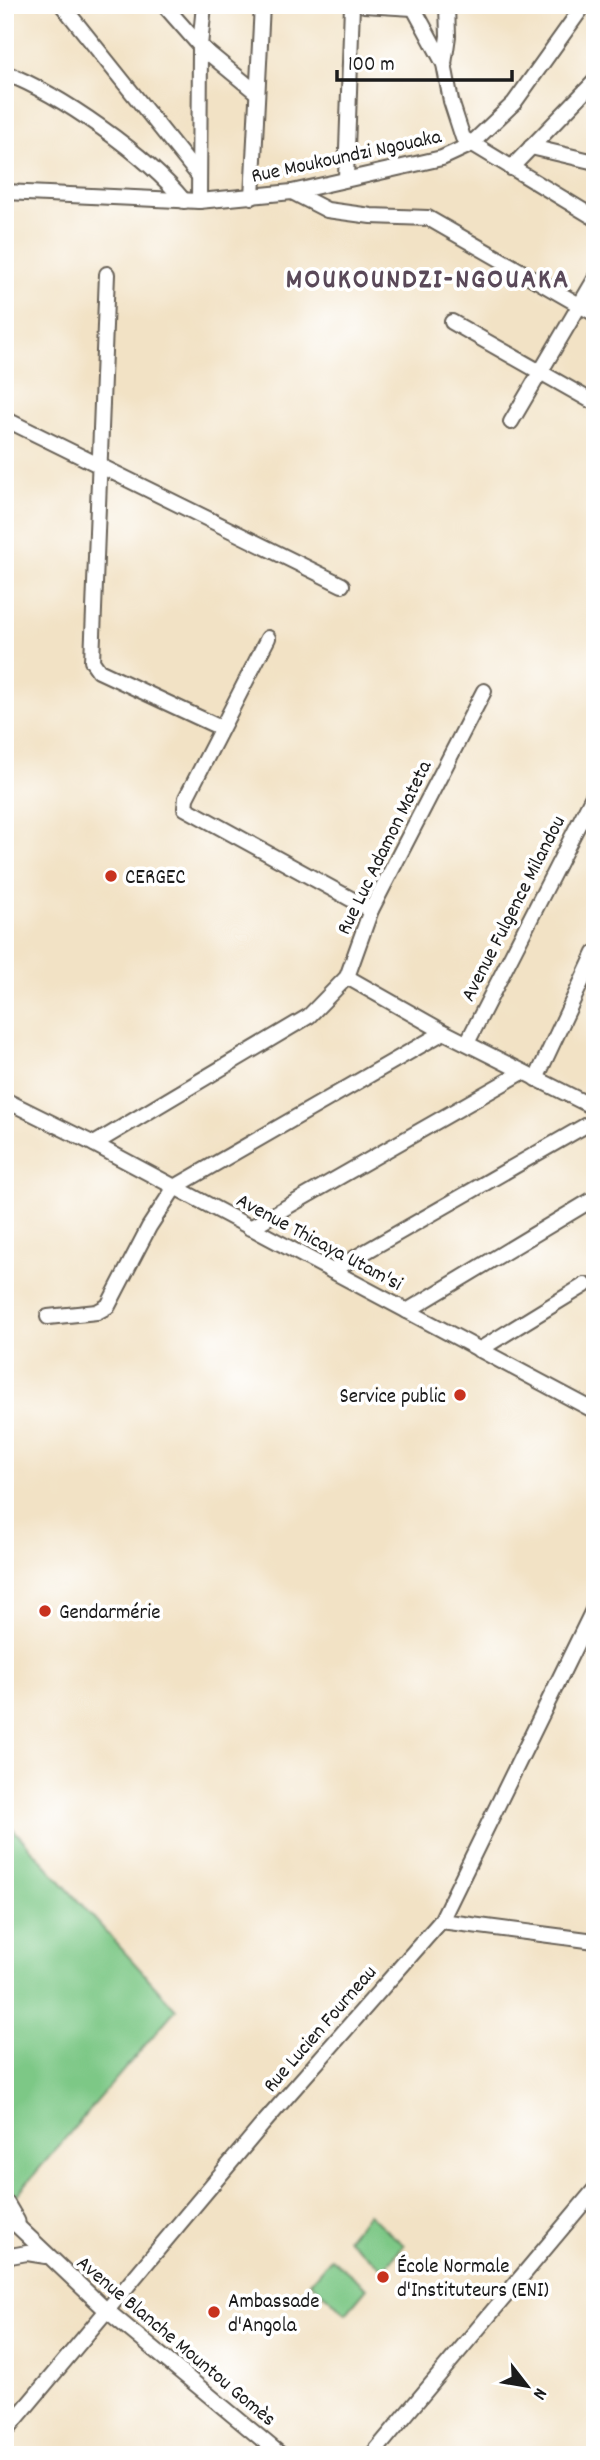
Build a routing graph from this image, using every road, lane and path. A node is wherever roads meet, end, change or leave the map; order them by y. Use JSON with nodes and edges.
{"nodes":[{"id":1,"x":62,"y":5,"type":"edge"},
{"id":2,"x":164,"y":5,"type":"edge"},
{"id":3,"x":204,"y":5,"type":"edge"},
{"id":4,"x":262,"y":5,"type":"edge"},
{"id":5,"x":352,"y":5,"type":"edge"},
{"id":6,"x":364,"y":5,"type":"edge"},
{"id":7,"x":447,"y":5,"type":"edge"},
{"id":8,"x":584,"y":5,"type":"edge"},
{"id":9,"x":413,"y":7,"type":"edge"},
{"id":10,"x":200,"y":46,"type":"junction"},
{"id":11,"x":444,"y":64,"type":"junction"},
{"id":12,"x":5,"y":72,"type":"edge"},
{"id":13,"x":595,"y":81,"type":"edge"},
{"id":14,"x":257,"y":93,"type":"junction"},
{"id":15,"x":470,"y":145,"type":"junction"},
{"id":16,"x":531,"y":147,"type":"junction"},
{"id":17,"x":595,"y":162,"type":"edge"},
{"id":18,"x":511,"y":168,"type":"junction"},
{"id":19,"x":198,"y":175,"type":"junction"},
{"id":20,"x":346,"y":178,"type":"junction"},
{"id":21,"x":5,"y":192,"type":"edge"},
{"id":22,"x":292,"y":192,"type":"junction"},
{"id":23,"x":252,"y":197,"type":"junction"},
{"id":24,"x":191,"y":201,"type":"junction"},
{"id":25,"x":595,"y":218,"type":"edge"},
{"id":26,"x":107,"y":274,"type":"dead end"},
{"id":27,"x":595,"y":279,"type":"edge"},
{"id":28,"x":579,"y":306,"type":"junction"},
{"id":29,"x":595,"y":314,"type":"edge"},
{"id":30,"x":452,"y":322,"type":"dead end"},
{"id":31,"x":541,"y":370,"type":"junction"},
{"id":32,"x":595,"y":403,"type":"edge"},
{"id":33,"x":5,"y":419,"type":"edge"},
{"id":34,"x":511,"y":422,"type":"dead end"},
{"id":35,"x":100,"y":466,"type":"junction"},
{"id":36,"x":342,"y":585,"type":"dead end"},
{"id":37,"x":268,"y":638,"type":"dead end"},
{"id":38,"x":484,"y":691,"type":"dead end"},
{"id":39,"x":221,"y":728,"type":"junction"},
{"id":40,"x":595,"y":792,"type":"edge"},
{"id":41,"x":371,"y":910,"type":"junction"},
{"id":42,"x":595,"y":953,"type":"edge"},
{"id":43,"x":347,"y":977,"type":"junction"},
{"id":44,"x":444,"y":1032,"type":"junction"},
{"id":45,"x":467,"y":1043,"type":"junction"},
{"id":46,"x":523,"y":1072,"type":"junction"},
{"id":47,"x":536,"y":1079,"type":"junction"},
{"id":48,"x":5,"y":1100,"type":"edge"},
{"id":49,"x":5,"y":1105,"type":"edge"},
{"id":50,"x":595,"y":1108,"type":"edge"},
{"id":51,"x":25,"y":1109,"type":"junction"},
{"id":52,"x":595,"y":1120,"type":"edge"},
{"id":53,"x":94,"y":1144,"type":"junction"},
{"id":54,"x":175,"y":1187,"type":"junction"},
{"id":55,"x":595,"y":1198,"type":"edge"},
{"id":56,"x":250,"y":1228,"type":"junction"},
{"id":57,"x":332,"y":1271,"type":"junction"},
{"id":58,"x":586,"y":1285,"type":"dead end"},
{"id":59,"x":407,"y":1311,"type":"junction"},
{"id":60,"x":48,"y":1317,"type":"dead end"},
{"id":61,"x":479,"y":1350,"type":"junction"},
{"id":62,"x":595,"y":1411,"type":"edge"},
{"id":63,"x":595,"y":1606,"type":"edge"},
{"id":64,"x":441,"y":1921,"type":"junction"},
{"id":65,"x":595,"y":1941,"type":"edge"},
{"id":66,"x":595,"y":2189,"type":"edge"},
{"id":67,"x":8,"y":2214,"type":"edge"},
{"id":68,"x":46,"y":2256,"type":"junction"},
{"id":69,"x":5,"y":2257,"type":"edge"},
{"id":70,"x":105,"y":2309,"type":"junction"},
{"id":71,"x":5,"y":2432,"type":"edge"},
{"id":72,"x":281,"y":2455,"type":"edge"},
{"id":73,"x":372,"y":2455,"type":"edge"}],
"edges":[{"from":1,"to":19,"type":"street"},
{"from":2,"to":10,"type":"street"},
{"from":3,"to":10,"type":"street"},
{"from":4,"to":14,"type":"street"},
{"from":5,"to":20,"type":"street"},
{"from":6,"to":9,"type":"street"},
{"from":7,"to":11,"type":"street"},
{"from":8,"to":15,"type":"street","name":"Rue Moukoundzi Ngouaka"},
{"from":9,"to":11,"type":"street"},
{"from":10,"to":14,"type":"street"},
{"from":10,"to":19,"type":"street"},
{"from":11,"to":15,"type":"street"},
{"from":12,"to":24,"type":"street"},
{"from":13,"to":16,"type":"street"},
{"from":14,"to":23,"type":"street"},
{"from":15,"to":18,"type":"street"},
{"from":15,"to":20,"type":"street","name":"Rue Moukoundzi Ngouaka"},
{"from":16,"to":17,"type":"street"},
{"from":16,"to":18,"type":"street"},
{"from":18,"to":25,"type":"street"},
{"from":19,"to":24,"type":"street"},
{"from":20,"to":22,"type":"street","name":"Rue Moukoundzi Ngouaka"},
{"from":21,"to":24,"type":"street","name":"Rue Moukoundzi Ngouaka"},
{"from":22,"to":23,"type":"street","name":"Rue Moukoundzi Ngouaka"},
{"from":22,"to":28,"type":"street"},
{"from":23,"to":24,"type":"street","name":"Rue Moukoundzi Ngouaka"},
{"from":26,"to":35,"type":"street"},
{"from":27,"to":28,"type":"street"},
{"from":28,"to":29,"type":"street"},
{"from":28,"to":31,"type":"street"},
{"from":30,"to":31,"type":"street"},
{"from":31,"to":32,"type":"street"},
{"from":31,"to":34,"type":"street"},
{"from":33,"to":35,"type":"street"},
{"from":35,"to":36,"type":"street"},
{"from":35,"to":39,"type":"street"},
{"from":37,"to":39,"type":"street"},
{"from":38,"to":41,"type":"street","name":"Rue Luc Adamon Mateta"},
{"from":39,"to":41,"type":"street"},
{"from":40,"to":45,"type":"street","name":"Avenue Fulgence Milandou"},
{"from":41,"to":43,"type":"street","name":"Rue Luc Adamon Mateta"},
{"from":42,"to":47,"type":"street"},
{"from":43,"to":44,"type":"street"},
{"from":43,"to":53,"type":"street","name":"Rue Luc Adamon Mateta"},
{"from":44,"to":45,"type":"street"},
{"from":44,"to":54,"type":"street"},
{"from":45,"to":46,"type":"street"},
{"from":46,"to":47,"type":"street"},
{"from":46,"to":56,"type":"street"},
{"from":47,"to":50,"type":"street"},
{"from":48,"to":51,"type":"street","name":"Avenue Thicaya Utam'si"},
{"from":49,"to":51,"type":"street","name":"Avenue Thicaya Utam'si"},
{"from":51,"to":53,"type":"street","name":"Avenue Thicaya Utam'si"},
{"from":52,"to":57,"type":"street"},
{"from":53,"to":54,"type":"street","name":"Avenue Thicaya Utam'si"},
{"from":54,"to":56,"type":"street","name":"Avenue Thicaya Utam'si"},
{"from":54,"to":60,"type":"street"},
{"from":55,"to":59,"type":"street"},
{"from":56,"to":57,"type":"street","name":"Avenue Thicaya Utam'si"},
{"from":57,"to":59,"type":"street","name":"Avenue Thicaya Utam'si"},
{"from":58,"to":61,"type":"street"},
{"from":59,"to":61,"type":"street","name":"Avenue Thicaya Utam'si"},
{"from":61,"to":62,"type":"street","name":"Avenue Thicaya Utam'si"},
{"from":63,"to":64,"type":"street","name":"Rue Lucien Fourneau"},
{"from":64,"to":65,"type":"street"},
{"from":64,"to":70,"type":"street","name":"Rue Lucien Fourneau"},
{"from":66,"to":73,"type":"street"},
{"from":67,"to":68,"type":"street","name":"Avenue Blanche Mountou Gomès"},
{"from":68,"to":69,"type":"street","name":"Avenue Blanche Mountou Gomès"},
{"from":68,"to":70,"type":"street","name":"Avenue Blanche Mountou Gomès"},
{"from":70,"to":71,"type":"street","name":"Rue Lucien Fourneau"},
{"from":70,"to":72,"type":"street","name":"Avenue Blanche Mountou Gomès"}]}
